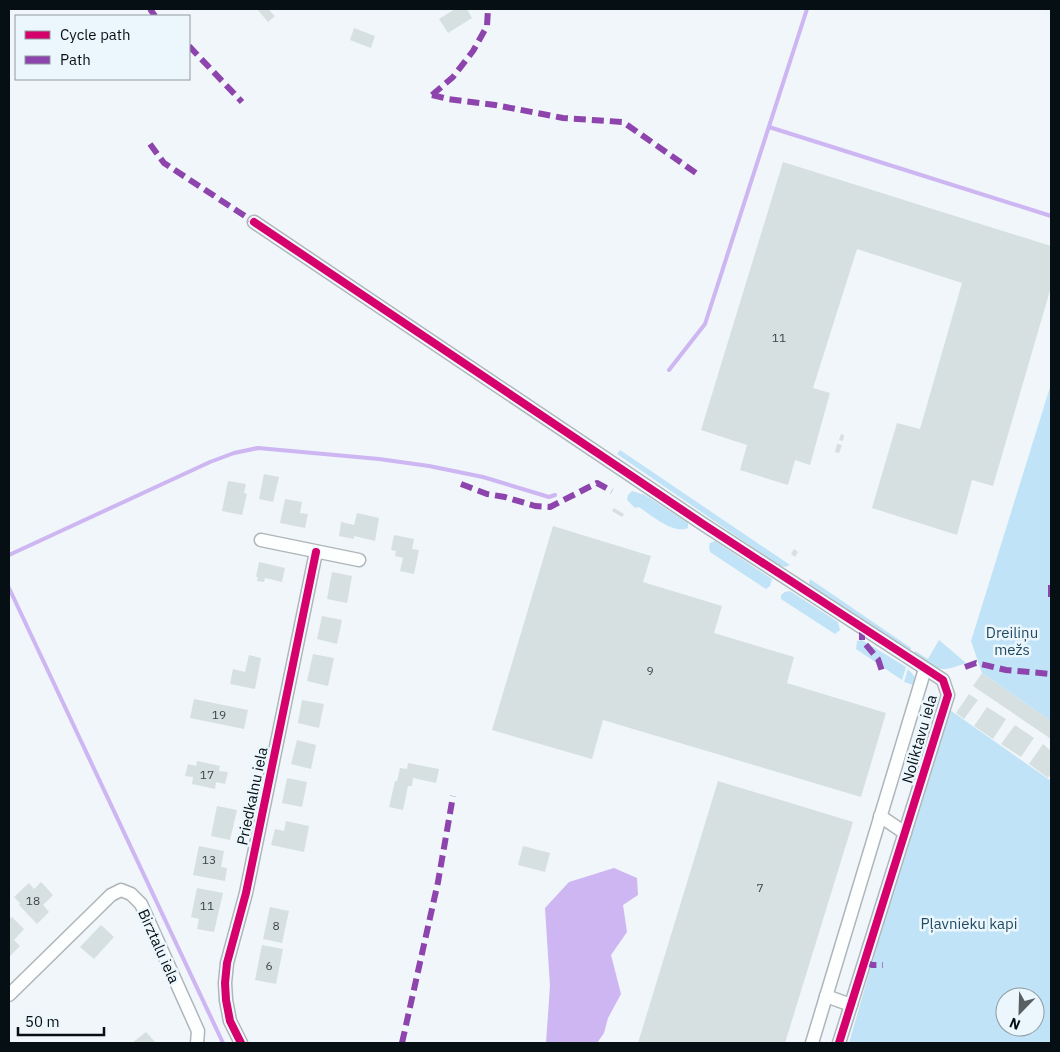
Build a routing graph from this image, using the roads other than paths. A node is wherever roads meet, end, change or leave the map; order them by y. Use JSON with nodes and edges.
{"nodes":[{"id":1,"x":254,"y":222,"type":"dead end"},
{"id":2,"x":261,"y":540,"type":"dead end"},
{"id":3,"x":316,"y":552,"type":"junction"},
{"id":4,"x":359,"y":560,"type":"dead end"},
{"id":5,"x":925,"y":669,"type":"junction"},
{"id":6,"x":880,"y":816,"type":"junction"},
{"id":7,"x":905,"y":833,"type":"junction"},
{"id":8,"x":9,"y":995,"type":"edge"},
{"id":9,"x":826,"y":996,"type":"junction"},
{"id":10,"x":852,"y":1005,"type":"junction"},
{"id":11,"x":197,"y":1043,"type":"edge"},
{"id":12,"x":241,"y":1043,"type":"edge"},
{"id":13,"x":812,"y":1043,"type":"edge"},
{"id":14,"x":839,"y":1043,"type":"edge"}],
"edges":[{"from":1,"to":5,"type":"street","name":"Noliktavu iela"},
{"from":2,"to":3,"type":"street"},
{"from":3,"to":4,"type":"street"},
{"from":3,"to":12,"type":"street","name":"Priedkalnu iela"},
{"from":5,"to":6,"type":"street","name":"Noliktavu iela"},
{"from":5,"to":7,"type":"street","name":"Noliktavu iela"},
{"from":6,"to":7,"type":"street"},
{"from":6,"to":9,"type":"street","name":"Noliktavu iela"},
{"from":7,"to":10,"type":"street","name":"Noliktavu iela"},
{"from":8,"to":11,"type":"street","name":"Birztalu iela"},
{"from":9,"to":10,"type":"street"},
{"from":9,"to":13,"type":"street","name":"Noliktavu iela"},
{"from":10,"to":14,"type":"street","name":"Noliktavu iela"}]}
